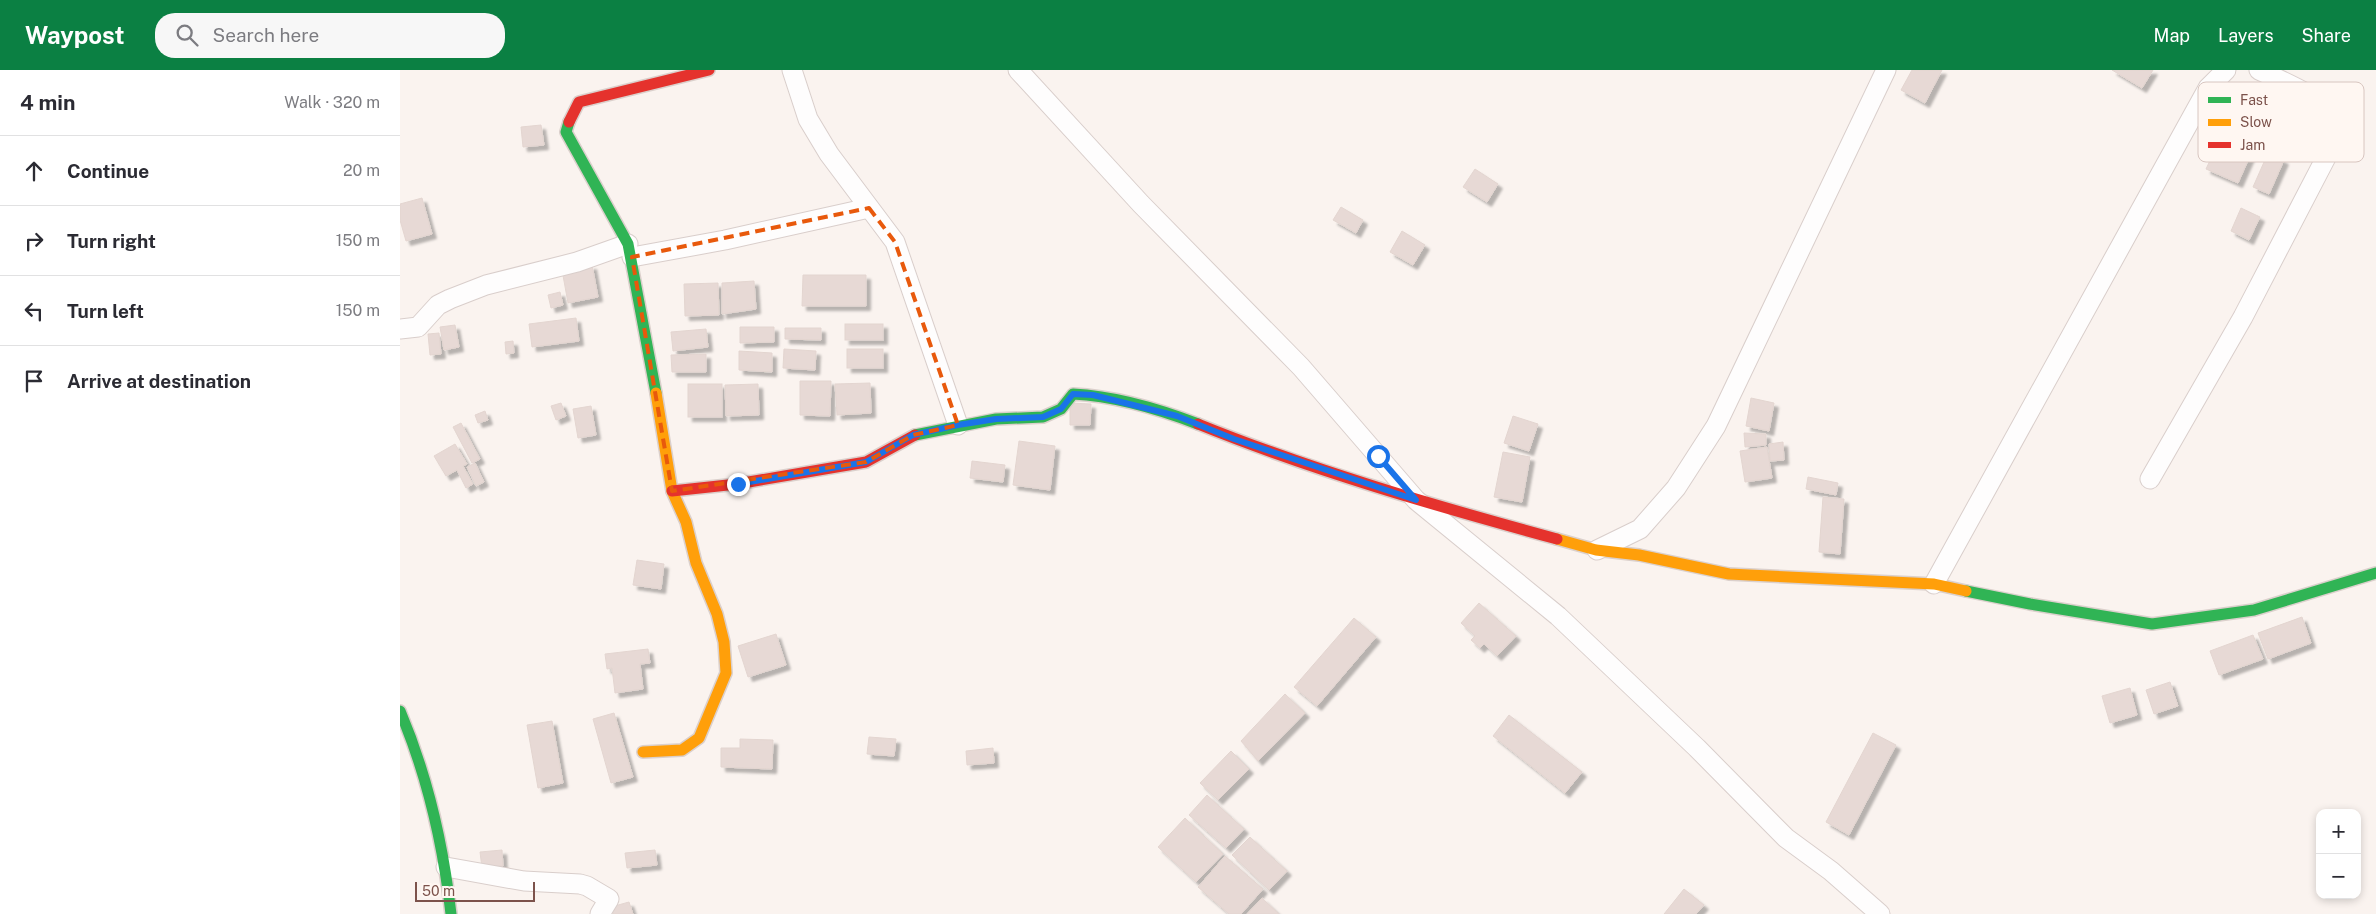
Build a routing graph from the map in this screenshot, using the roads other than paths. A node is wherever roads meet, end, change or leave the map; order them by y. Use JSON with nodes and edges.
{"nodes":[{"id":1,"x":709,"y":70,"type":"edge"},
{"id":2,"x":792,"y":70,"type":"edge"},
{"id":3,"x":1018,"y":70,"type":"edge"},
{"id":4,"x":1886,"y":70,"type":"edge"},
{"id":5,"x":2226,"y":70,"type":"edge"},
{"id":6,"x":2259,"y":70,"type":"edge"},
{"id":7,"x":2214,"y":82,"type":"edge"},
{"id":8,"x":2282,"y":82,"type":"edge"},
{"id":9,"x":2198,"y":106,"type":"edge"},
{"id":10,"x":2324,"y":162,"type":"edge"},
{"id":11,"x":869,"y":208,"type":"junction"},
{"id":12,"x":630,"y":251,"type":"junction"},
{"id":13,"x":400,"y":329,"type":"edge"},
{"id":14,"x":958,"y":425,"type":"junction"},
{"id":15,"x":2150,"y":479,"type":"dead end"},
{"id":16,"x":672,"y":492,"type":"junction"},
{"id":17,"x":1416,"y":500,"type":"junction"},
{"id":18,"x":1640,"y":529,"type":"junction"},
{"id":19,"x":1596,"y":550,"type":"junction"},
{"id":20,"x":1639,"y":555,"type":"junction"},
{"id":21,"x":2376,"y":573,"type":"edge"},
{"id":22,"x":1934,"y":584,"type":"junction"},
{"id":23,"x":400,"y":711,"type":"edge"},
{"id":24,"x":643,"y":752,"type":"dead end"},
{"id":25,"x":446,"y":867,"type":"junction"},
{"id":26,"x":451,"y":914,"type":"edge"},
{"id":27,"x":600,"y":914,"type":"edge"},
{"id":28,"x":1880,"y":914,"type":"edge"}],
"edges":[{"from":1,"to":12,"type":"main road"},
{"from":2,"to":11,"type":"street"},
{"from":3,"to":17,"type":"street"},
{"from":4,"to":18,"type":"street"},
{"from":5,"to":7,"type":"street"},
{"from":6,"to":8,"type":"street"},
{"from":9,"to":22,"type":"street"},
{"from":10,"to":15,"type":"street"},
{"from":11,"to":12,"type":"street"},
{"from":11,"to":14,"type":"street"},
{"from":12,"to":13,"type":"street"},
{"from":12,"to":16,"type":"main road"},
{"from":14,"to":16,"type":"main road"},
{"from":14,"to":17,"type":"main road"},
{"from":16,"to":24,"type":"main road"},
{"from":17,"to":19,"type":"main road"},
{"from":17,"to":28,"type":"street"},
{"from":18,"to":19,"type":"street"},
{"from":18,"to":20,"type":"street"},
{"from":19,"to":20,"type":"main road"},
{"from":20,"to":22,"type":"main road"},
{"from":21,"to":22,"type":"main road"},
{"from":23,"to":25,"type":"main road"},
{"from":25,"to":26,"type":"main road"},
{"from":25,"to":27,"type":"street"}]}
